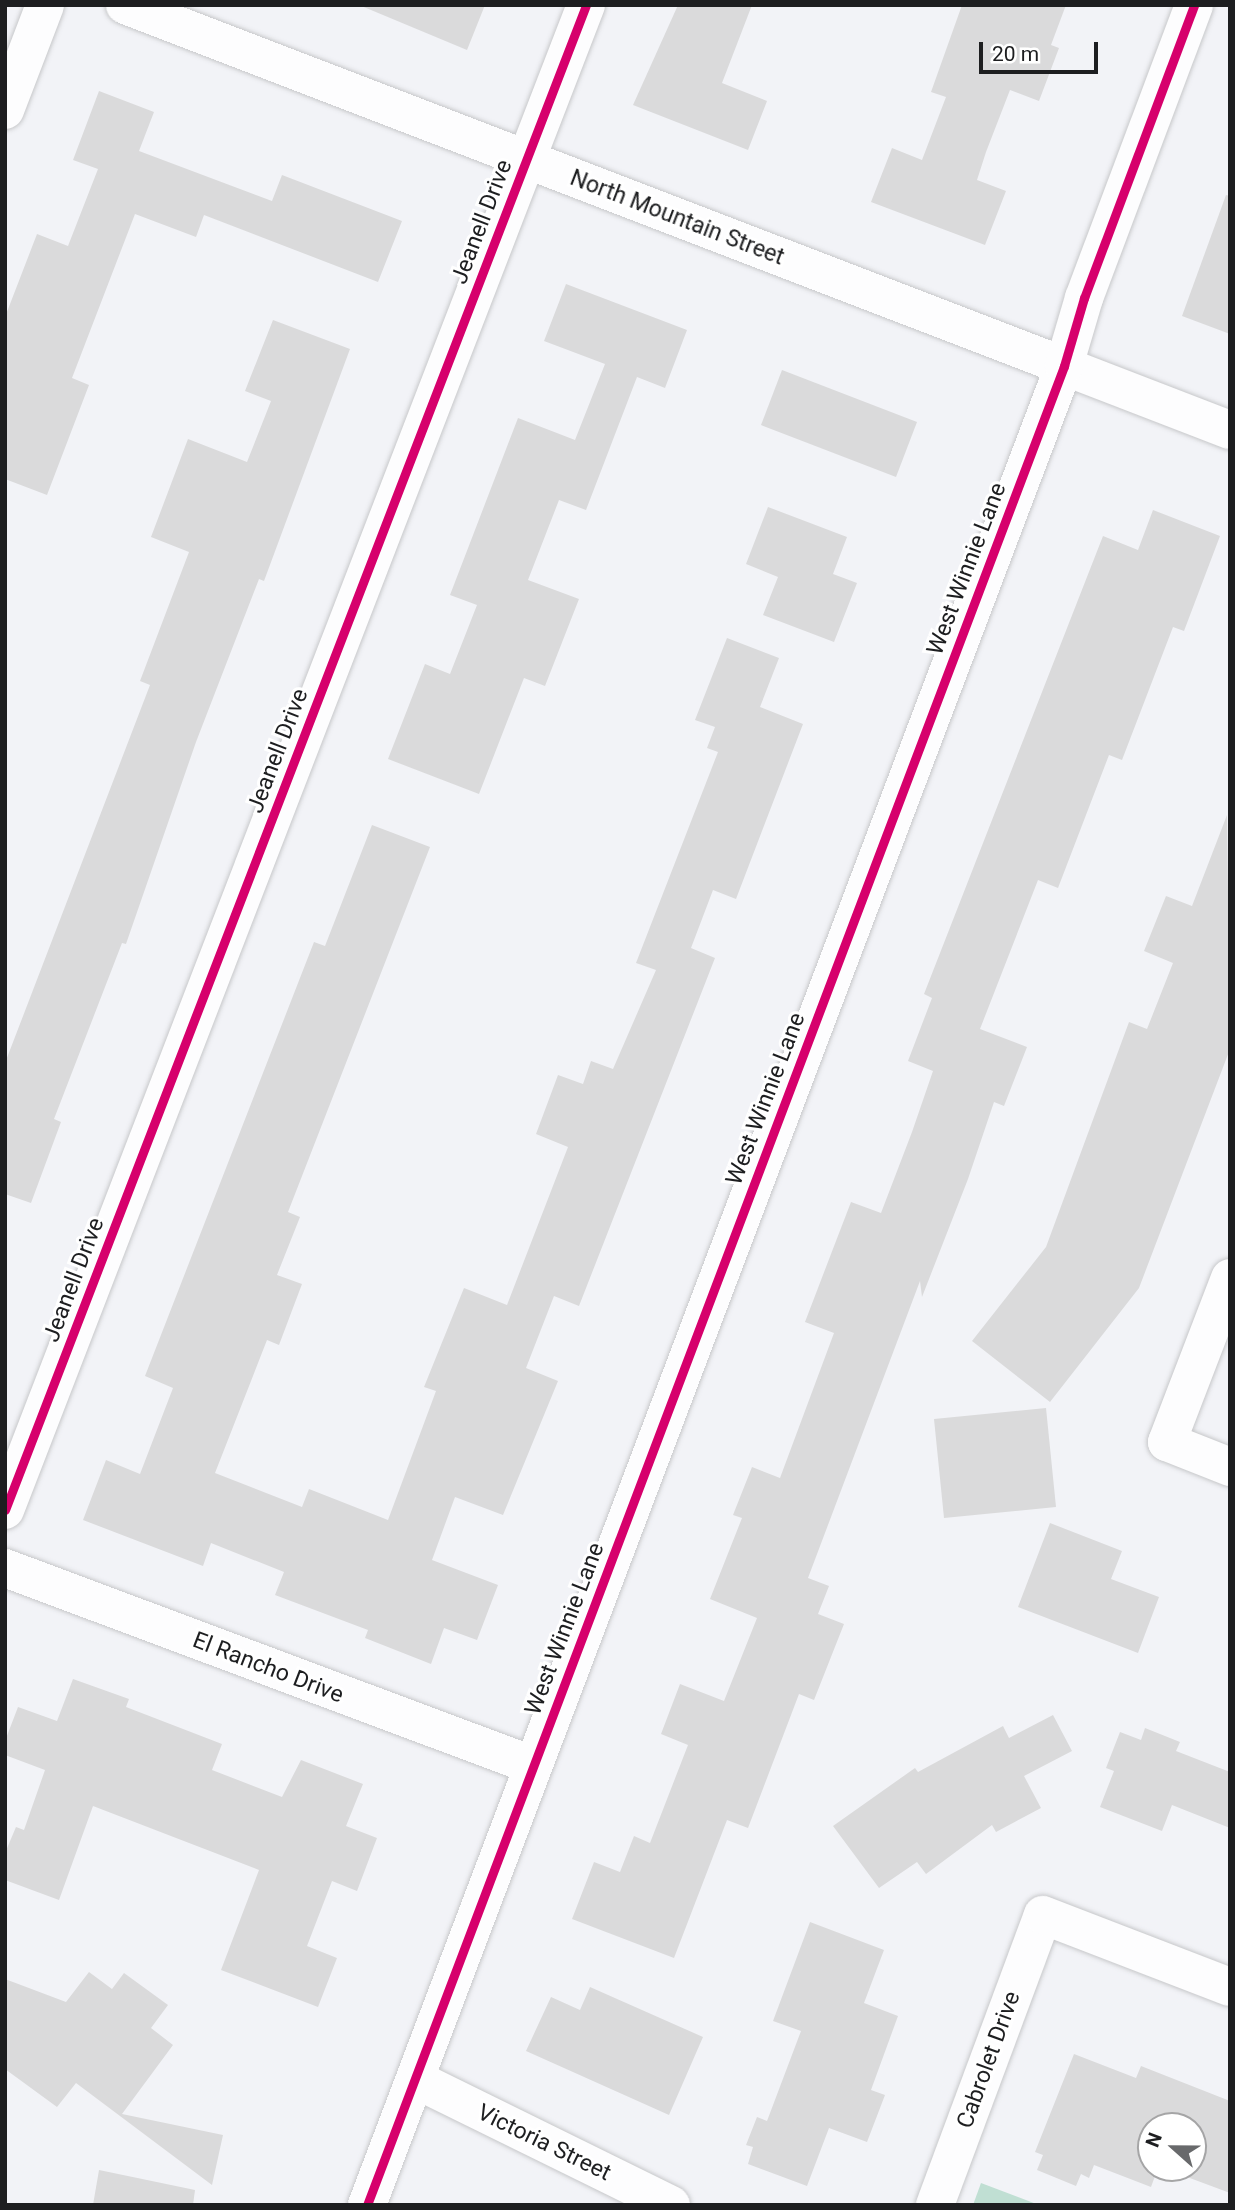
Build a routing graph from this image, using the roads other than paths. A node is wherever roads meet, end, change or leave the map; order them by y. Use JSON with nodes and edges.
{"nodes":[{"id":1,"x":45,"y":5,"type":"edge"},
{"id":2,"x":125,"y":5,"type":"edge"},
{"id":3,"x":586,"y":5,"type":"edge"},
{"id":4,"x":1194,"y":5,"type":"edge"},
{"id":5,"x":5,"y":110,"type":"edge"},
{"id":6,"x":527,"y":160,"type":"junction"},
{"id":7,"x":1064,"y":366,"type":"junction"},
{"id":8,"x":1230,"y":430,"type":"edge"},
{"id":9,"x":1230,"y":1279,"type":"edge"},
{"id":10,"x":1230,"y":1467,"type":"edge"},
{"id":11,"x":5,"y":1510,"type":"edge"},
{"id":12,"x":5,"y":1568,"type":"edge"},
{"id":13,"x":532,"y":1765,"type":"junction"},
{"id":14,"x":1230,"y":1987,"type":"edge"},
{"id":15,"x":417,"y":2080,"type":"junction"},
{"id":16,"x":367,"y":2205,"type":"edge"},
{"id":17,"x":671,"y":2205,"type":"edge"},
{"id":18,"x":935,"y":2205,"type":"edge"}],
"edges":[{"from":1,"to":5,"type":"street"},
{"from":2,"to":6,"type":"street","name":"North Mountain Street"},
{"from":3,"to":6,"type":"street","name":"Jeanell Drive"},
{"from":4,"to":7,"type":"street","name":"West Winnie Lane"},
{"from":6,"to":7,"type":"street","name":"North Mountain Street"},
{"from":6,"to":11,"type":"street","name":"Jeanell Drive"},
{"from":7,"to":8,"type":"street","name":"North Mountain Street"},
{"from":7,"to":13,"type":"street","name":"West Winnie Lane"},
{"from":9,"to":10,"type":"street"},
{"from":12,"to":13,"type":"street","name":"El Rancho Drive"},
{"from":13,"to":15,"type":"street","name":"West Winnie Lane"},
{"from":14,"to":18,"type":"street","name":"Cabrolet Drive"},
{"from":15,"to":16,"type":"street","name":"West Winnie Lane"},
{"from":15,"to":17,"type":"street","name":"Victoria Street"}]}
